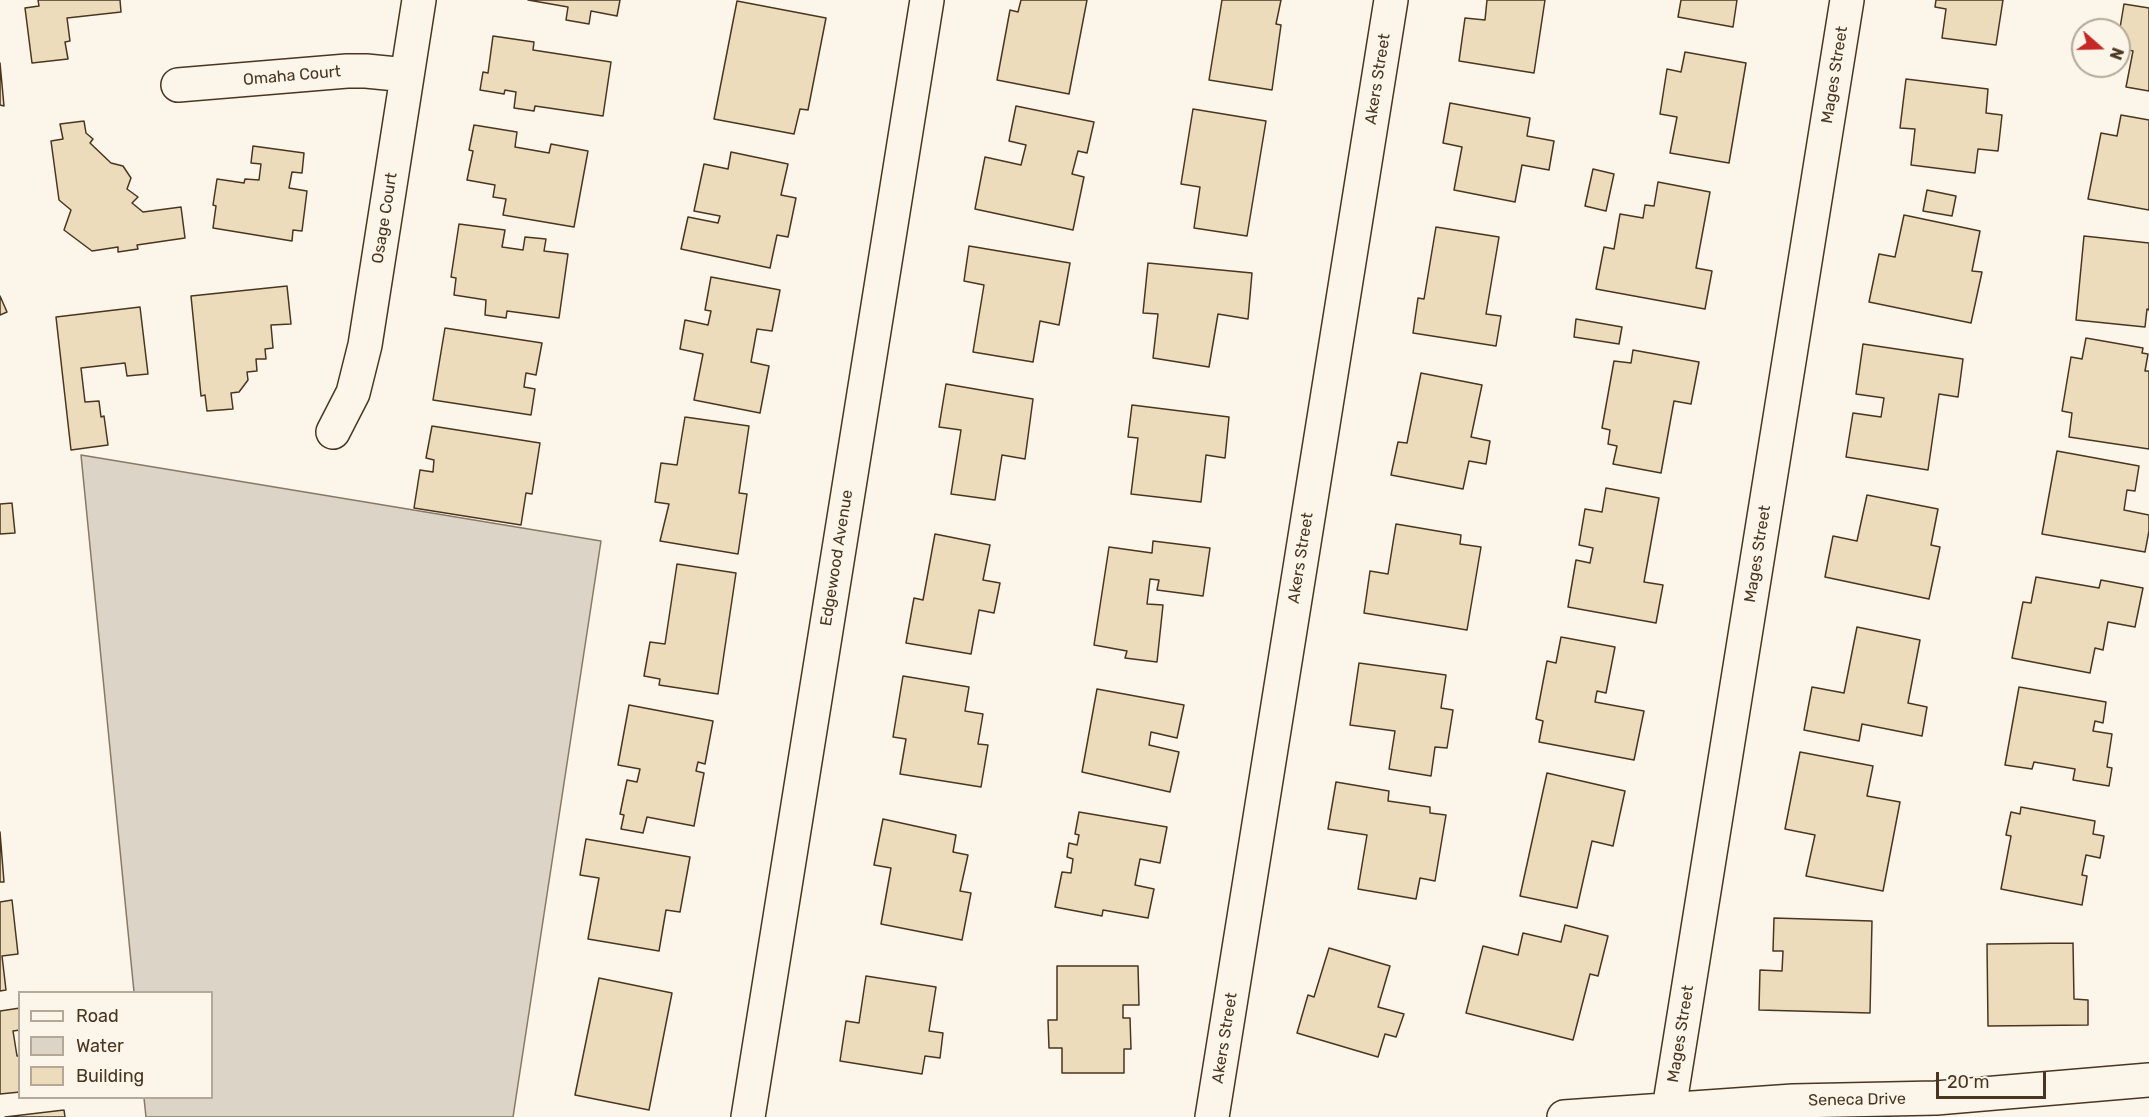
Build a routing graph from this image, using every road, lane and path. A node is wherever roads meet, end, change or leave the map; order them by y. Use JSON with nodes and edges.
{"nodes":[{"id":1,"x":419,"y":0,"type":"edge"},
{"id":2,"x":927,"y":0,"type":"edge"},
{"id":3,"x":1390,"y":0,"type":"edge"},
{"id":4,"x":1846,"y":0,"type":"edge"},
{"id":5,"x":407,"y":75,"type":"junction"},
{"id":6,"x":178,"y":85,"type":"dead end"},
{"id":7,"x":333,"y":432,"type":"dead end"},
{"id":8,"x":2149,"y":1080,"type":"edge"},
{"id":9,"x":1669,"y":1109,"type":"junction"},
{"id":10,"x":748,"y":1117,"type":"edge"},
{"id":11,"x":1212,"y":1117,"type":"edge"},
{"id":12,"x":1564,"y":1117,"type":"edge"}],
"edges":[{"from":1,"to":5,"type":"street","name":"Osage Court"},
{"from":2,"to":10,"type":"street","name":"Edgewood Avenue"},
{"from":3,"to":11,"type":"street","name":"Akers Street"},
{"from":4,"to":9,"type":"street","name":"Mages Street"},
{"from":5,"to":6,"type":"street","name":"Omaha Court"},
{"from":5,"to":7,"type":"street","name":"Osage Court"},
{"from":8,"to":9,"type":"street","name":"Seneca Drive"},
{"from":9,"to":12,"type":"street","name":"Seneca Drive"}]}
